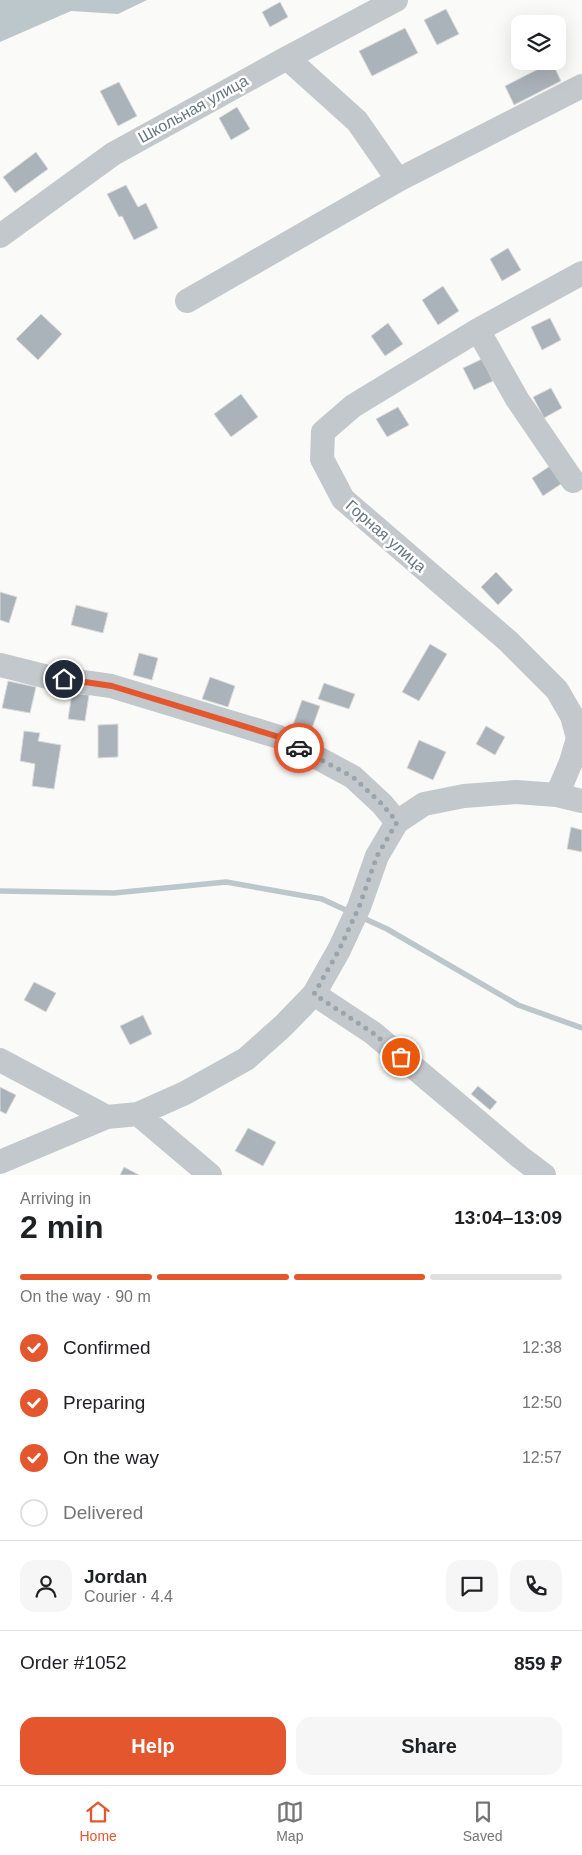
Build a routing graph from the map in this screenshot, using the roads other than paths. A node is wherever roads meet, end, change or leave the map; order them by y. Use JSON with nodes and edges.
{"nodes":[{"id":1,"x":396,"y":0,"type":"edge"},
{"id":2,"x":287,"y":58,"type":"junction"},
{"id":3,"x":582,"y":86,"type":"edge"},
{"id":4,"x":398,"y":180,"type":"junction"},
{"id":5,"x":0,"y":236,"type":"edge"},
{"id":6,"x":582,"y":273,"type":"edge"},
{"id":7,"x":187,"y":301,"type":"dead end"},
{"id":8,"x":478,"y":330,"type":"junction"},
{"id":9,"x":573,"y":481,"type":"dead end"},
{"id":10,"x":0,"y":665,"type":"edge"},
{"id":11,"x":580,"y":738,"type":"edge"},
{"id":12,"x":557,"y":795,"type":"junction"},
{"id":13,"x":582,"y":801,"type":"edge"},
{"id":14,"x":397,"y":822,"type":"junction"},
{"id":15,"x":314,"y":994,"type":"junction"},
{"id":16,"x":0,"y":1060,"type":"edge"},
{"id":17,"x":138,"y":1114,"type":"junction"},
{"id":18,"x":107,"y":1117,"type":"junction"},
{"id":19,"x":0,"y":1162,"type":"edge"},
{"id":20,"x":210,"y":1175,"type":"edge"},
{"id":21,"x":544,"y":1175,"type":"edge"}],
"edges":[{"from":1,"to":2,"type":"street","name":"Школьная улица"},
{"from":2,"to":4,"type":"street"},
{"from":2,"to":5,"type":"street","name":"Школьная улица"},
{"from":3,"to":4,"type":"street"},
{"from":4,"to":7,"type":"street"},
{"from":6,"to":8,"type":"street","name":"Горная улица"},
{"from":8,"to":9,"type":"street"},
{"from":8,"to":11,"type":"street","name":"Горная улица"},
{"from":10,"to":14,"type":"street"},
{"from":11,"to":12,"type":"street","name":"Горная улица"},
{"from":12,"to":13,"type":"street"},
{"from":12,"to":14,"type":"street"},
{"from":14,"to":15,"type":"street"},
{"from":15,"to":17,"type":"street"},
{"from":15,"to":21,"type":"street"},
{"from":16,"to":18,"type":"street"},
{"from":17,"to":18,"type":"street"},
{"from":17,"to":20,"type":"street"},
{"from":18,"to":19,"type":"street"}]}
